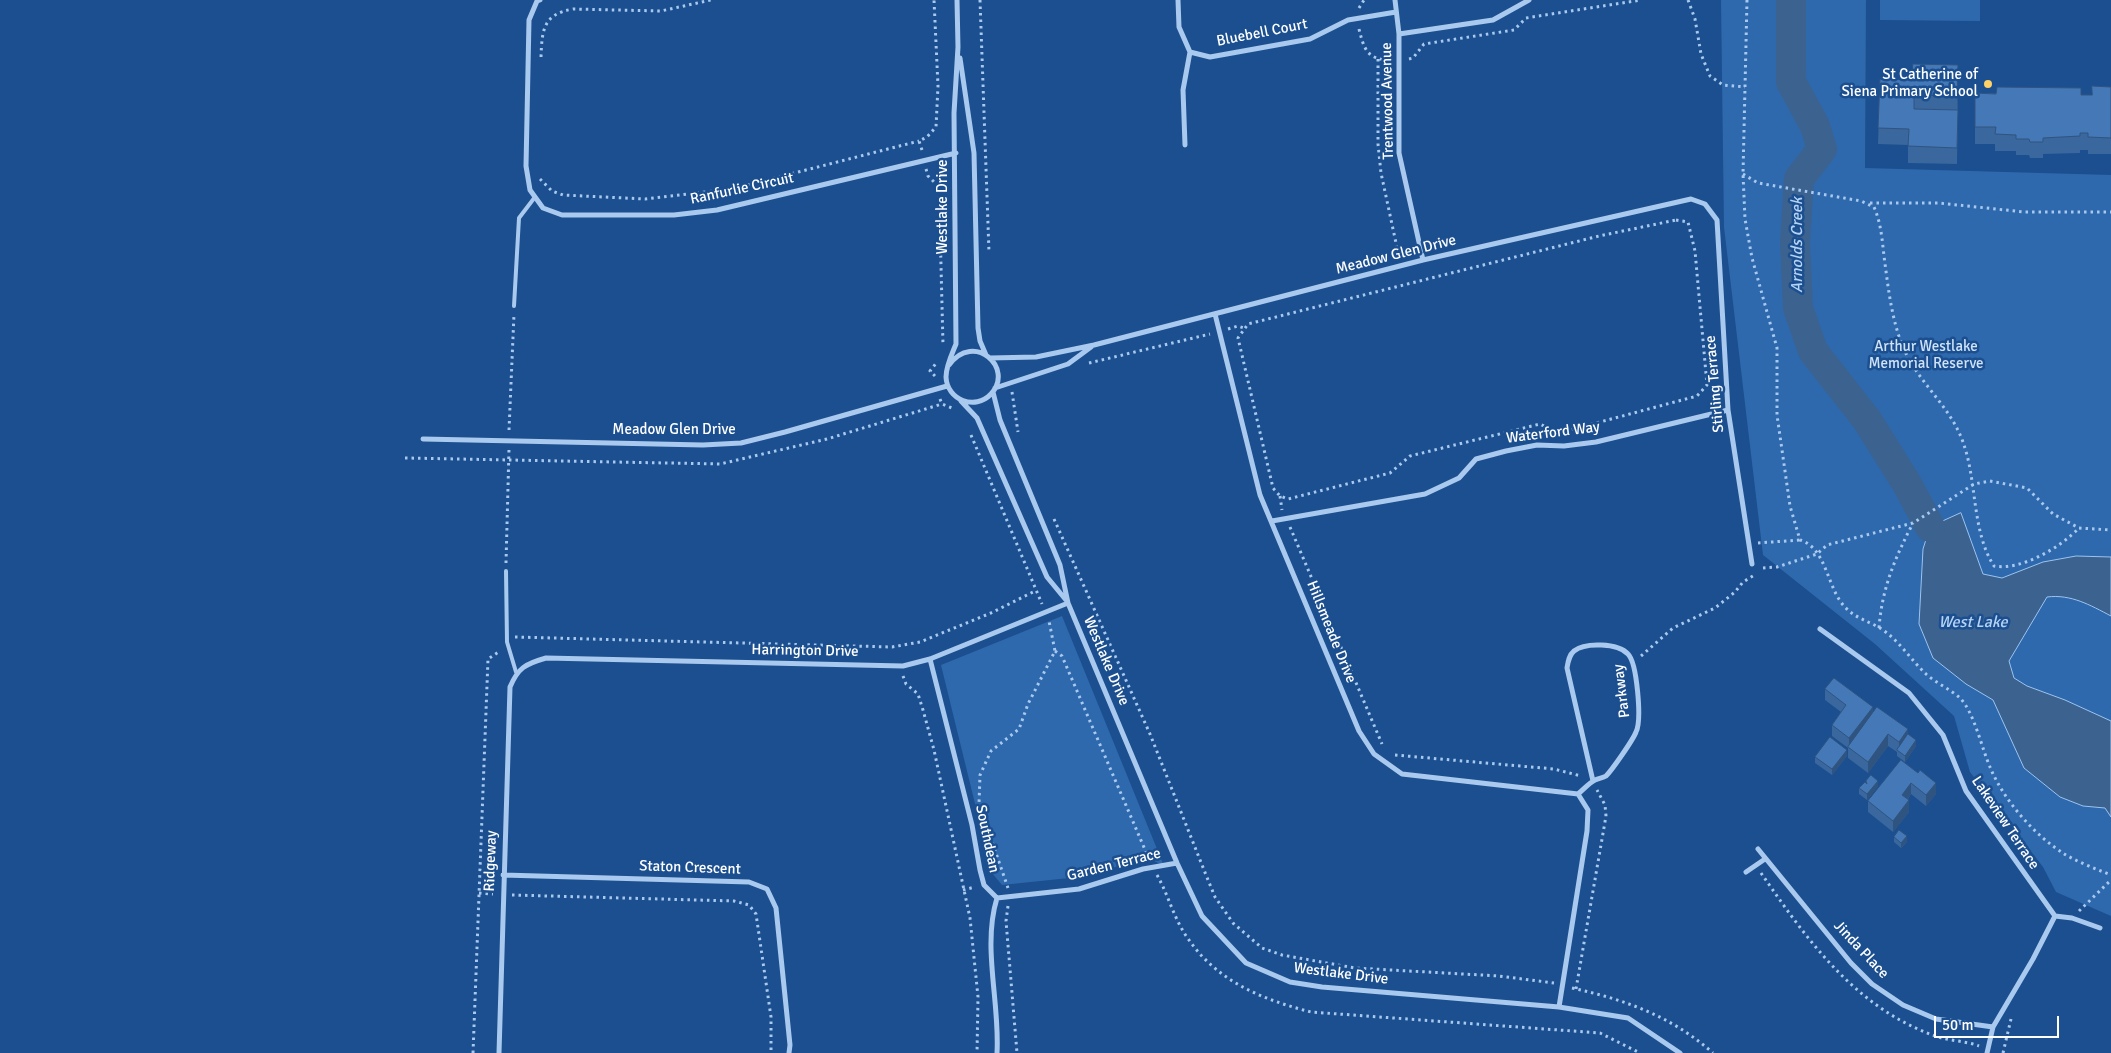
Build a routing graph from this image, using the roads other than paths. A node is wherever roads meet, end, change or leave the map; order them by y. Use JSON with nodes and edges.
{"nodes":[{"id":1,"x":538,"y":0,"type":"edge"},
{"id":2,"x":957,"y":0,"type":"edge"},
{"id":3,"x":1178,"y":0,"type":"edge"},
{"id":4,"x":1395,"y":0,"type":"edge"},
{"id":5,"x":1530,"y":0,"type":"edge"},
{"id":6,"x":1396,"y":12,"type":"junction"},
{"id":7,"x":1399,"y":34,"type":"junction"},
{"id":8,"x":958,"y":47,"type":"junction"},
{"id":9,"x":1190,"y":52,"type":"junction"},
{"id":10,"x":1185,"y":145,"type":"dead end"},
{"id":11,"x":956,"y":153,"type":"junction"},
{"id":12,"x":535,"y":197,"type":"junction"},
{"id":13,"x":1705,"y":204,"type":"joint"},
{"id":14,"x":1423,"y":260,"type":"junction"},
{"id":15,"x":514,"y":306,"type":"road end"},
{"id":16,"x":1215,"y":314,"type":"junction"},
{"id":17,"x":1094,"y":345,"type":"junction"},
{"id":18,"x":988,"y":357,"type":"junction"},
{"id":19,"x":949,"y":365,"type":"junction"},
{"id":20,"x":948,"y":386,"type":"junction"},
{"id":21,"x":994,"y":390,"type":"junction"},
{"id":22,"x":960,"y":400,"type":"junction"},
{"id":23,"x":1728,"y":410,"type":"junction"},
{"id":24,"x":423,"y":439,"type":"dead end"},
{"id":25,"x":1272,"y":521,"type":"junction"},
{"id":26,"x":1752,"y":564,"type":"dead end"},
{"id":27,"x":506,"y":571,"type":"road end"},
{"id":28,"x":1068,"y":603,"type":"junction"},
{"id":29,"x":1820,"y":629,"type":"dead end"},
{"id":30,"x":930,"y":659,"type":"junction"},
{"id":31,"x":516,"y":672,"type":"junction"},
{"id":32,"x":1592,"y":782,"type":"junction"},
{"id":33,"x":1578,"y":794,"type":"junction"},
{"id":34,"x":1758,"y":850,"type":"dead end"},
{"id":35,"x":1765,"y":859,"type":"junction"},
{"id":36,"x":1177,"y":863,"type":"junction"},
{"id":37,"x":1746,"y":872,"type":"dead end"},
{"id":38,"x":503,"y":875,"type":"junction"},
{"id":39,"x":997,"y":898,"type":"junction"},
{"id":40,"x":2054,"y":916,"type":"junction"},
{"id":41,"x":2100,"y":928,"type":"dead end"},
{"id":42,"x":1559,"y":1007,"type":"junction"},
{"id":43,"x":1993,"y":1027,"type":"junction"},
{"id":44,"x":499,"y":1053,"type":"edge"},
{"id":45,"x":789,"y":1053,"type":"edge"},
{"id":46,"x":997,"y":1053,"type":"edge"},
{"id":47,"x":1680,"y":1053,"type":"edge"},
{"id":48,"x":1987,"y":1053,"type":"edge"}],
"edges":[{"from":1,"to":12,"type":"street"},
{"from":2,"to":8,"type":"street","name":"Westlake Drive"},
{"from":3,"to":9,"type":"street"},
{"from":4,"to":6,"type":"street","name":"Trentwood Avenue"},
{"from":5,"to":7,"type":"street"},
{"from":6,"to":7,"type":"street","name":"Trentwood Avenue"},
{"from":6,"to":9,"type":"street","name":"Bluebell Court"},
{"from":7,"to":14,"type":"street","name":"Trentwood Avenue"},
{"from":8,"to":11,"type":"street","name":"Westlake Drive"},
{"from":8,"to":18,"type":"street","name":"Westlake Drive"},
{"from":9,"to":10,"type":"street"},
{"from":11,"to":12,"type":"street","name":"Ranfurlie Circuit"},
{"from":11,"to":19,"type":"street","name":"Westlake Drive"},
{"from":12,"to":15,"type":"lane"},
{"from":13,"to":14,"type":"street","name":"Meadow Glen Drive"},
{"from":13,"to":23,"type":"street","name":"Stirling Terrace"},
{"from":14,"to":16,"type":"street","name":"Meadow Glen Drive"},
{"from":16,"to":17,"type":"street","name":"Meadow Glen Drive"},
{"from":16,"to":25,"type":"street","name":"Hillsmeade Drive"},
{"from":17,"to":18,"type":"street","name":"Meadow Glen Drive"},
{"from":17,"to":21,"type":"street","name":"Meadow Glen Drive"},
{"from":18,"to":19,"type":"street"},
{"from":18,"to":21,"type":"street"},
{"from":19,"to":20,"type":"street"},
{"from":20,"to":22,"type":"street"},
{"from":20,"to":24,"type":"street","name":"Meadow Glen Drive"},
{"from":21,"to":22,"type":"street"},
{"from":21,"to":28,"type":"street","name":"Westlake Drive"},
{"from":22,"to":28,"type":"street","name":"Westlake Drive"},
{"from":23,"to":25,"type":"street","name":"Waterford Way"},
{"from":23,"to":26,"type":"street","name":"Stirling Terrace"},
{"from":25,"to":33,"type":"street","name":"Hillsmeade Drive"},
{"from":27,"to":31,"type":"lane","name":"Ridgeway"},
{"from":28,"to":30,"type":"street","name":"Harrington Drive"},
{"from":28,"to":36,"type":"street","name":"Westlake Drive"},
{"from":29,"to":40,"type":"street","name":"Lakeview Terrace"},
{"from":30,"to":31,"type":"street","name":"Harrington Drive"},
{"from":30,"to":39,"type":"street","name":"Southdean"},
{"from":31,"to":38,"type":"street","name":"Ridgeway"},
{"from":32,"to":32,"type":"street","name":"Parkway"},
{"from":32,"to":33,"type":"street"},
{"from":33,"to":42,"type":"street"},
{"from":34,"to":35,"type":"street","name":"Jinda Place"},
{"from":35,"to":37,"type":"street"},
{"from":35,"to":43,"type":"street","name":"Jinda Place"},
{"from":36,"to":39,"type":"street","name":"Garden Terrace"},
{"from":36,"to":42,"type":"street","name":"Westlake Drive"},
{"from":38,"to":44,"type":"street","name":"Ridgeway"},
{"from":38,"to":45,"type":"street","name":"Staton Crescent"},
{"from":39,"to":46,"type":"street"},
{"from":40,"to":41,"type":"street"},
{"from":40,"to":43,"type":"street"},
{"from":42,"to":47,"type":"street","name":"Westlake Drive"},
{"from":43,"to":48,"type":"street"}]}
